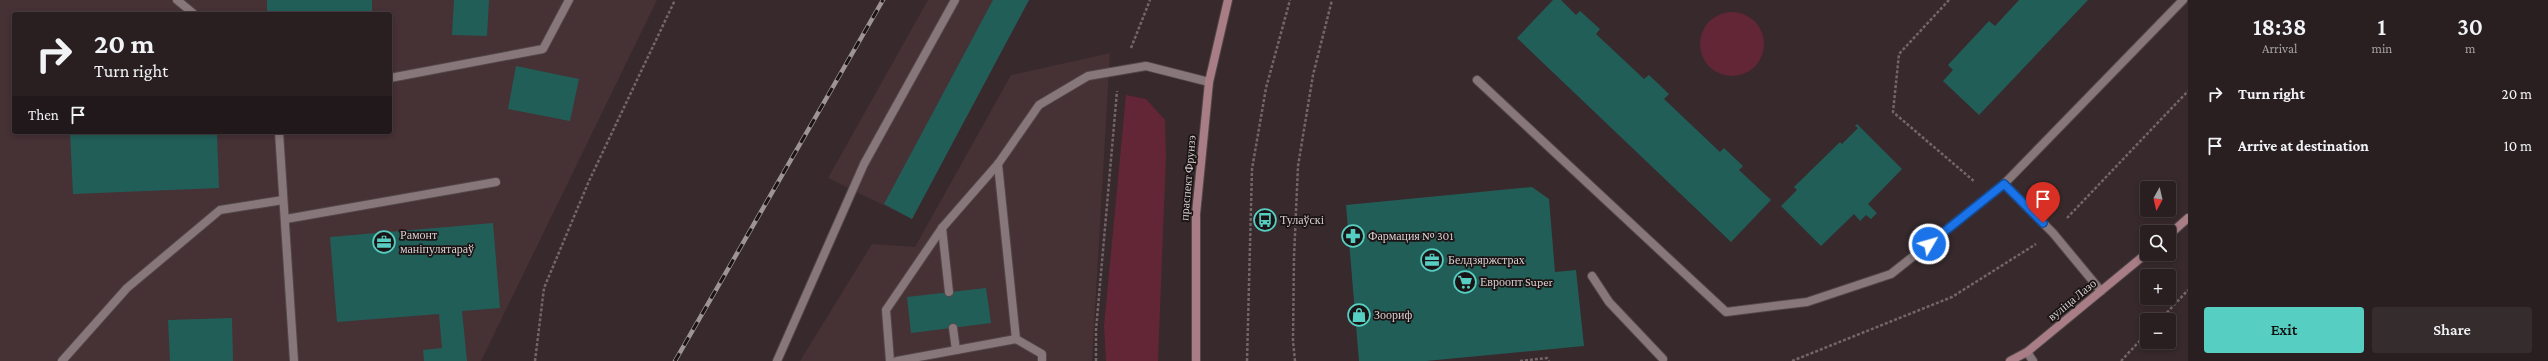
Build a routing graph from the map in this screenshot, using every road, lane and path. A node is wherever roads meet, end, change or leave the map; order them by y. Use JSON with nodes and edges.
{"nodes":[{"id":1,"x":177,"y":0,"type":"edge"},
{"id":2,"x":569,"y":0,"type":"edge"},
{"id":3,"x":675,"y":0,"type":"edge"},
{"id":4,"x":955,"y":0,"type":"edge"},
{"id":5,"x":1150,"y":0,"type":"edge"},
{"id":6,"x":1228,"y":0,"type":"edge"},
{"id":7,"x":1290,"y":0,"type":"edge"},
{"id":8,"x":1332,"y":0,"type":"edge"},
{"id":9,"x":1948,"y":0,"type":"edge"},
{"id":10,"x":2183,"y":0,"type":"edge"},
{"id":11,"x":192,"y":12,"type":"edge"},
{"id":12,"x":1122,"y":71,"type":"junction"},
{"id":13,"x":392,"y":78,"type":"edge"},
{"id":14,"x":1477,"y":80,"type":"dead end"},
{"id":15,"x":1209,"y":82,"type":"junction"},
{"id":16,"x":2188,"y":91,"type":"edge"},
{"id":17,"x":279,"y":134,"type":"edge"},
{"id":18,"x":998,"y":164,"type":"junction"},
{"id":19,"x":496,"y":182,"type":"dead end"},
{"id":20,"x":2004,"y":184,"type":"junction"},
{"id":21,"x":1991,"y":195,"type":"junction"},
{"id":22,"x":283,"y":200,"type":"junction"},
{"id":23,"x":2188,"y":218,"type":"edge"},
{"id":24,"x":286,"y":219,"type":"junction"},
{"id":25,"x":942,"y":228,"type":"junction"},
{"id":26,"x":2176,"y":229,"type":"edge"},
{"id":27,"x":2053,"y":233,"type":"junction"},
{"id":28,"x":2140,"y":259,"type":"edge"},
{"id":29,"x":1592,"y":276,"type":"dead end"},
{"id":30,"x":2188,"y":290,"type":"edge"},
{"id":31,"x":2101,"y":291,"type":"junction"},
{"id":32,"x":949,"y":292,"type":"dead end"},
{"id":33,"x":2167,"y":313,"type":"edge"},
{"id":34,"x":953,"y":328,"type":"dead end"},
{"id":35,"x":1016,"y":339,"type":"junction"},
{"id":36,"x":2140,"y":341,"type":"edge"},
{"id":37,"x":956,"y":350,"type":"junction"},
{"id":38,"x":2027,"y":352,"type":"junction"},
{"id":39,"x":1661,"y":360,"type":"edge"},
{"id":40,"x":62,"y":361,"type":"edge"},
{"id":41,"x":294,"y":361,"type":"edge"},
{"id":42,"x":535,"y":361,"type":"edge"},
{"id":43,"x":777,"y":361,"type":"edge"},
{"id":44,"x":890,"y":361,"type":"edge"},
{"id":45,"x":897,"y":361,"type":"edge"},
{"id":46,"x":1042,"y":361,"type":"edge"},
{"id":47,"x":1096,"y":361,"type":"edge"},
{"id":48,"x":1196,"y":361,"type":"edge"},
{"id":49,"x":1247,"y":361,"type":"edge"},
{"id":50,"x":1295,"y":361,"type":"edge"},
{"id":51,"x":1520,"y":361,"type":"edge"},
{"id":52,"x":1549,"y":361,"type":"edge"},
{"id":53,"x":1792,"y":361,"type":"edge"},
{"id":54,"x":2010,"y":361,"type":"edge"},
{"id":55,"x":2033,"y":361,"type":"edge"},
{"id":56,"x":2121,"y":361,"type":"edge"}],
"edges":[{"from":1,"to":11,"type":"street"},
{"from":2,"to":13,"type":"street"},
{"from":3,"to":42,"type":"path"},
{"from":4,"to":43,"type":"street"},
{"from":5,"to":12,"type":"path"},
{"from":6,"to":15,"type":"main road","name":"праспект Фрунзэ"},
{"from":7,"to":49,"type":"path"},
{"from":8,"to":50,"type":"path"},
{"from":9,"to":21,"type":"path"},
{"from":10,"to":20,"type":"street"},
{"from":12,"to":15,"type":"street"},
{"from":12,"to":18,"type":"street"},
{"from":12,"to":47,"type":"path"},
{"from":14,"to":21,"type":"street"},
{"from":15,"to":48,"type":"main road","name":"праспект Фрунзэ"},
{"from":16,"to":27,"type":"path"},
{"from":17,"to":22,"type":"street"},
{"from":18,"to":25,"type":"street"},
{"from":18,"to":35,"type":"street"},
{"from":19,"to":24,"type":"street"},
{"from":20,"to":21,"type":"street"},
{"from":20,"to":27,"type":"street"},
{"from":22,"to":24,"type":"street"},
{"from":22,"to":40,"type":"street"},
{"from":23,"to":26,"type":"main road"},
{"from":24,"to":41,"type":"street"},
{"from":25,"to":32,"type":"street"},
{"from":25,"to":44,"type":"street"},
{"from":27,"to":31,"type":"street"},
{"from":27,"to":53,"type":"path"},
{"from":28,"to":31,"type":"main road","name":"вуліца Лазо"},
{"from":29,"to":39,"type":"street"},
{"from":30,"to":33,"type":"path"},
{"from":31,"to":38,"type":"main road","name":"вуліца Лазо"},
{"from":34,"to":37,"type":"street"},
{"from":35,"to":37,"type":"street"},
{"from":35,"to":46,"type":"street"},
{"from":36,"to":56,"type":"path"},
{"from":37,"to":45,"type":"street"},
{"from":38,"to":54,"type":"main road","name":"вуліца Лазо"},
{"from":38,"to":55,"type":"street"},
{"from":51,"to":52,"type":"path"}]}
